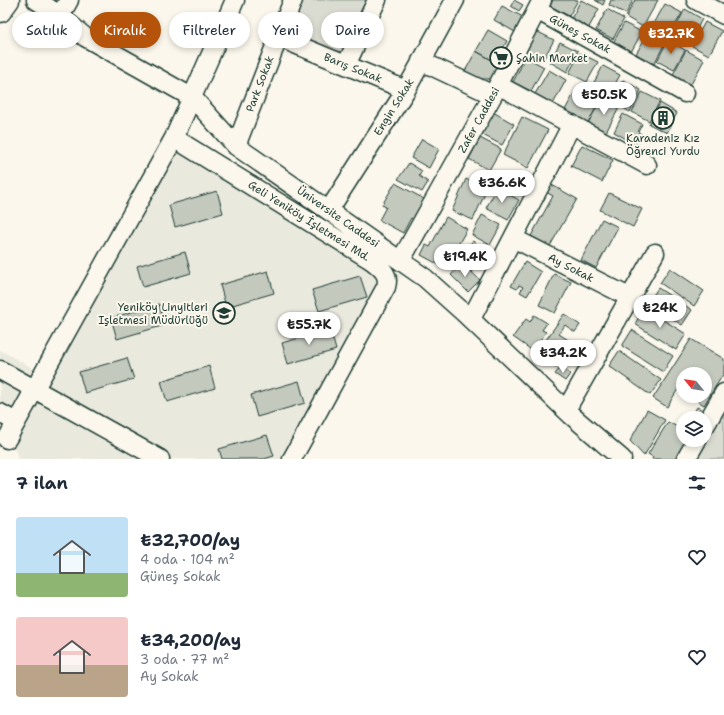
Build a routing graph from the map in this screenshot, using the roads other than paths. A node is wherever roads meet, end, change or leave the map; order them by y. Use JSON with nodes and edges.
{"nodes":[{"id":1,"x":8,"y":0,"type":"edge"},
{"id":2,"x":36,"y":0,"type":"edge"},
{"id":3,"x":69,"y":0,"type":"edge"},
{"id":4,"x":235,"y":0,"type":"edge"},
{"id":5,"x":293,"y":0,"type":"edge"},
{"id":6,"x":377,"y":0,"type":"edge"},
{"id":7,"x":455,"y":0,"type":"edge"},
{"id":8,"x":696,"y":0,"type":"edge"},
{"id":9,"x":540,"y":5,"type":"edge"},
{"id":10,"x":0,"y":11,"type":"edge"},
{"id":11,"x":54,"y":12,"type":"edge"},
{"id":12,"x":62,"y":12,"type":"edge"},
{"id":13,"x":288,"y":12,"type":"edge"},
{"id":14,"x":724,"y":15,"type":"edge"},
{"id":15,"x":82,"y":34,"type":"edge"},
{"id":16,"x":274,"y":48,"type":"edge"},
{"id":17,"x":305,"y":48,"type":"edge"},
{"id":18,"x":421,"y":61,"type":"junction"},
{"id":19,"x":346,"y":65,"type":"junction"},
{"id":20,"x":406,"y":90,"type":"junction"},
{"id":21,"x":495,"y":90,"type":"junction"},
{"id":22,"x":685,"y":93,"type":"dead end"},
{"id":23,"x":193,"y":98,"type":"junction"},
{"id":24,"x":572,"y":124,"type":"junction"},
{"id":25,"x":174,"y":138,"type":"junction"},
{"id":26,"x":236,"y":146,"type":"junction"},
{"id":27,"x":647,"y":165,"type":"dead end"},
{"id":28,"x":329,"y":210,"type":"junction"},
{"id":29,"x":513,"y":238,"type":"junction"},
{"id":30,"x":655,"y":253,"type":"dead end"},
{"id":31,"x":401,"y":260,"type":"junction"},
{"id":32,"x":629,"y":297,"type":"junction"},
{"id":33,"x":471,"y":319,"type":"junction"},
{"id":34,"x":0,"y":370,"type":"edge"},
{"id":35,"x":34,"y":388,"type":"junction"},
{"id":36,"x":724,"y":393,"type":"edge"},
{"id":37,"x":566,"y":410,"type":"junction"},
{"id":38,"x":0,"y":413,"type":"edge"},
{"id":39,"x":712,"y":414,"type":"edge"},
{"id":40,"x":16,"y":422,"type":"junction"},
{"id":41,"x":7,"y":439,"type":"dead end"},
{"id":42,"x":693,"y":447,"type":"edge"},
{"id":43,"x":160,"y":459,"type":"edge"},
{"id":44,"x":292,"y":459,"type":"edge"},
{"id":45,"x":622,"y":459,"type":"edge"},
{"id":46,"x":686,"y":459,"type":"edge"}],
"edges":[{"from":1,"to":10,"type":"highway"},
{"from":2,"to":11,"type":"street","name":"Üniversite Caddesi"},
{"from":3,"to":12,"type":"street"},
{"from":4,"to":23,"type":"street"},
{"from":5,"to":13,"type":"street","name":"Park Sokak"},
{"from":6,"to":19,"type":"street"},
{"from":7,"to":18,"type":"street","name":"Engin Sokak"},
{"from":8,"to":14,"type":"street"},
{"from":9,"to":21,"type":"street","name":"Zafer Caddesi"},
{"from":9,"to":22,"type":"street","name":"Güneş Sokak"},
{"from":15,"to":23,"type":"street","name":"Üniversite Caddesi"},
{"from":16,"to":26,"type":"street","name":"Park Sokak"},
{"from":17,"to":19,"type":"street","name":"Barış Sokak"},
{"from":18,"to":20,"type":"street","name":"Engin Sokak"},
{"from":18,"to":21,"type":"street"},
{"from":19,"to":20,"type":"street","name":"Barış Sokak"},
{"from":20,"to":28,"type":"street","name":"Engin Sokak"},
{"from":21,"to":24,"type":"street"},
{"from":21,"to":31,"type":"street","name":"Zafer Caddesi"},
{"from":23,"to":25,"type":"street"},
{"from":23,"to":26,"type":"street","name":"Üniversite Caddesi"},
{"from":24,"to":27,"type":"street"},
{"from":24,"to":29,"type":"street"},
{"from":25,"to":35,"type":"street"},
{"from":25,"to":44,"type":"street","name":"Geli Yeniköy İşletmesi Md."},
{"from":26,"to":28,"type":"street","name":"Üniversite Caddesi"},
{"from":28,"to":31,"type":"street","name":"Üniversite Caddesi"},
{"from":29,"to":32,"type":"street","name":"Ay Sokak"},
{"from":29,"to":33,"type":"street"},
{"from":30,"to":32,"type":"street"},
{"from":31,"to":33,"type":"street","name":"Üniversite Caddesi"},
{"from":32,"to":37,"type":"street"},
{"from":33,"to":37,"type":"street","name":"Üniversite Caddesi"},
{"from":34,"to":35,"type":"street"},
{"from":35,"to":40,"type":"street"},
{"from":35,"to":43,"type":"street"},
{"from":36,"to":39,"type":"street"},
{"from":37,"to":45,"type":"street","name":"Üniversite Caddesi"},
{"from":38,"to":40,"type":"street"},
{"from":40,"to":41,"type":"street"},
{"from":42,"to":46,"type":"street"}]}
